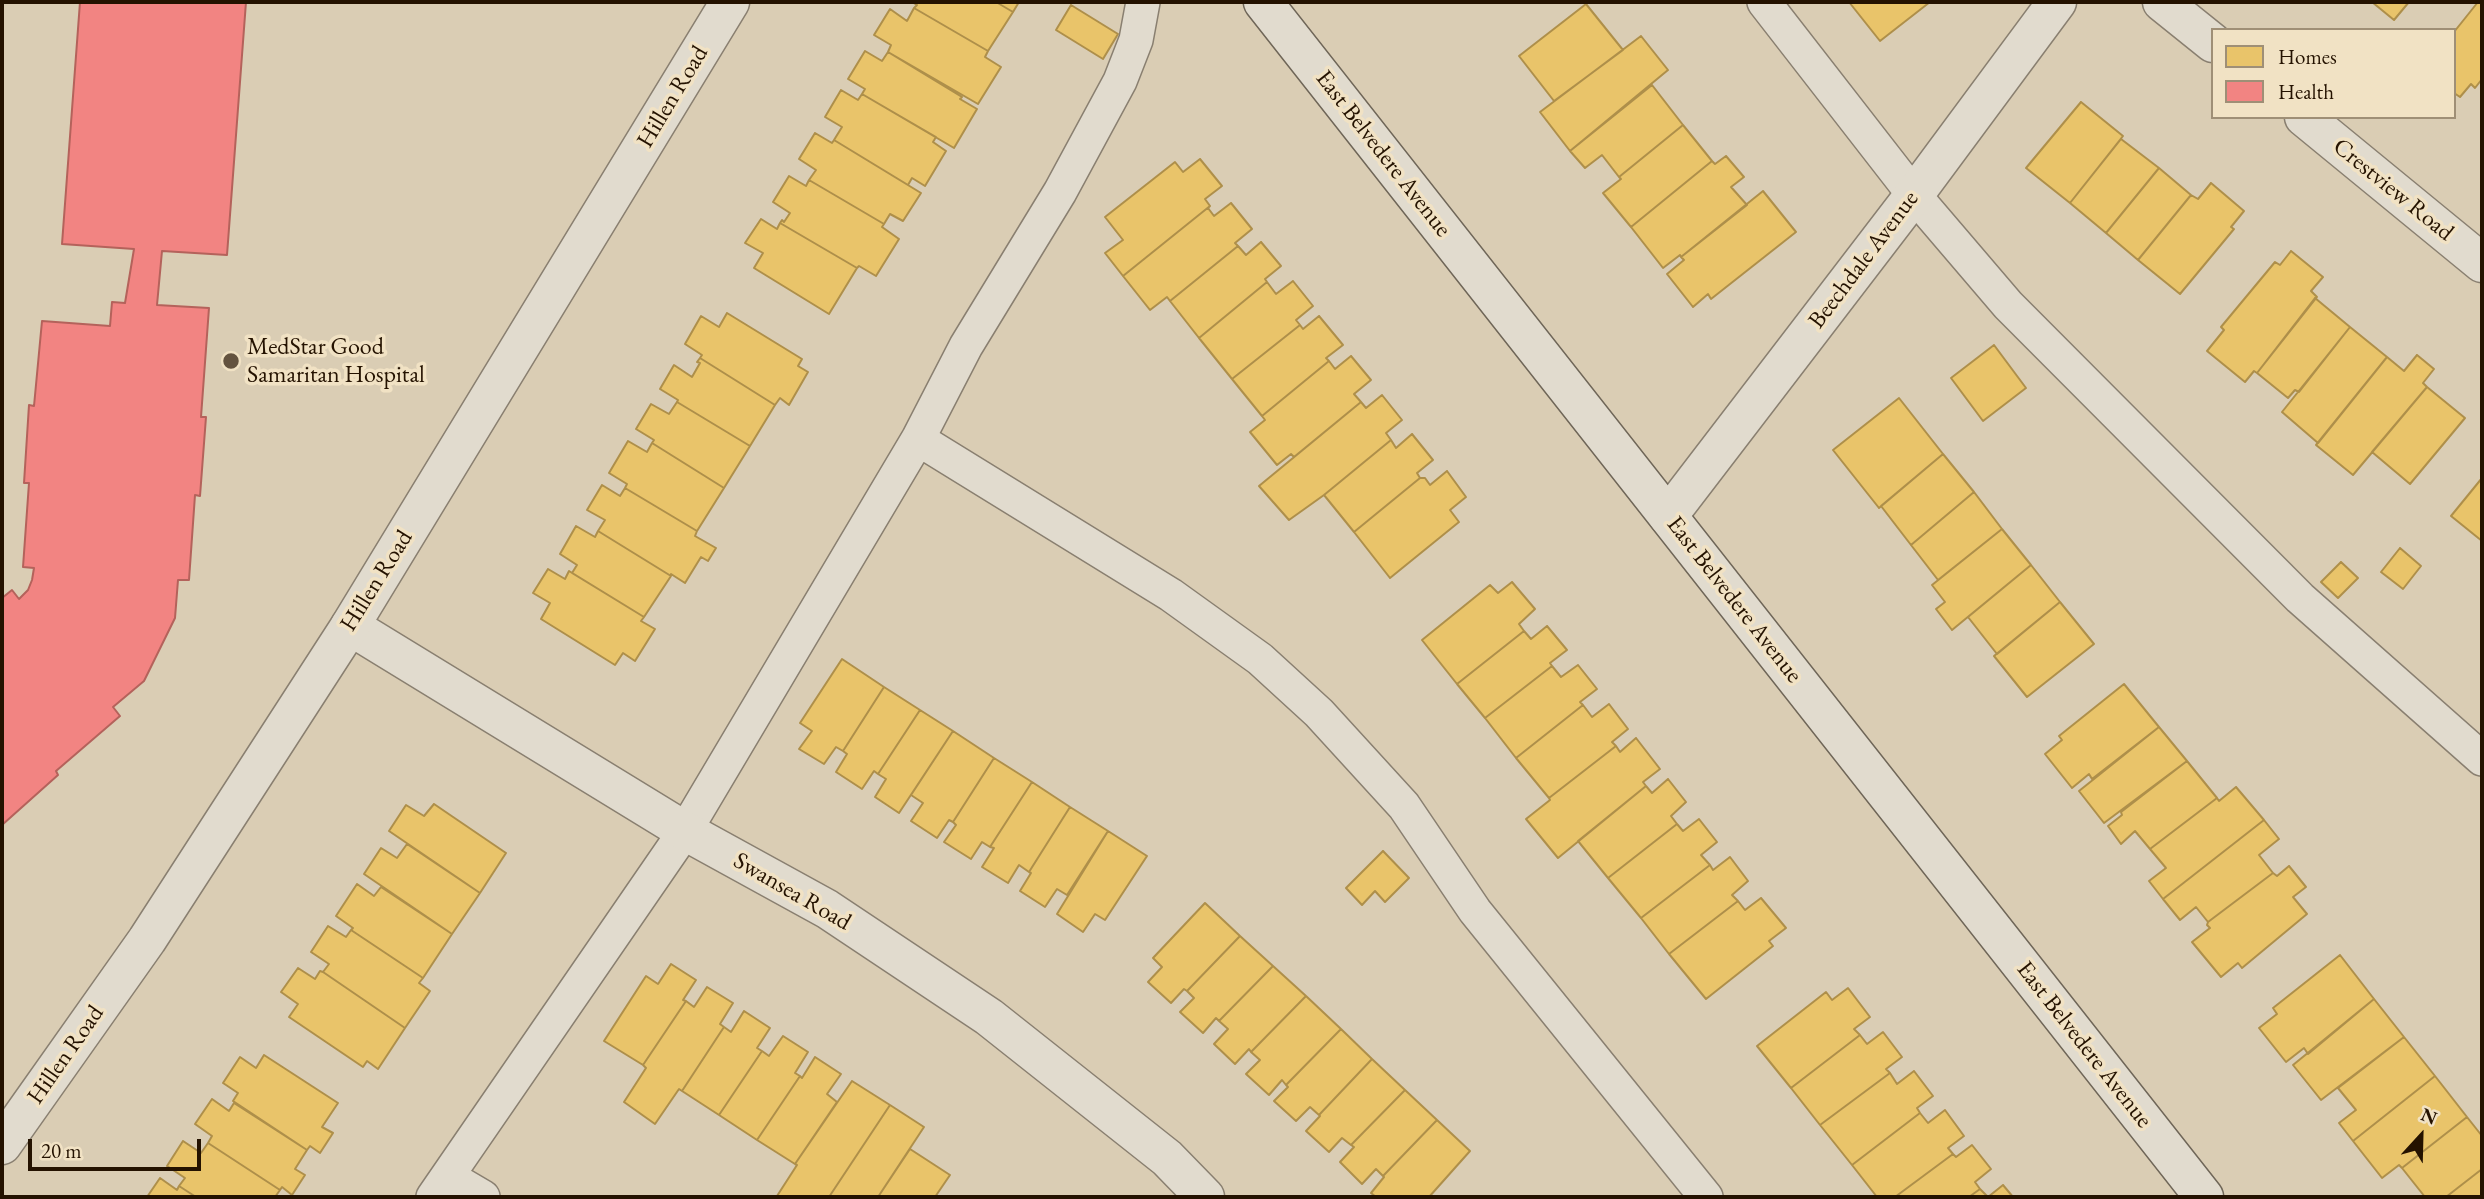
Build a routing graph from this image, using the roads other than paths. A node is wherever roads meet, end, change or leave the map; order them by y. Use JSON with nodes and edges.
{"nodes":[{"id":1,"x":730,"y":2,"type":"edge"},
{"id":2,"x":1143,"y":2,"type":"edge"},
{"id":3,"x":1263,"y":2,"type":"edge"},
{"id":4,"x":1764,"y":2,"type":"edge"},
{"id":5,"x":2057,"y":2,"type":"edge"},
{"id":6,"x":2162,"y":2,"type":"edge"},
{"id":7,"x":2211,"y":41,"type":"edge"},
{"id":8,"x":2306,"y":119,"type":"edge"},
{"id":9,"x":1914,"y":195,"type":"junction"},
{"id":10,"x":2482,"y":263,"type":"edge"},
{"id":11,"x":918,"y":439,"type":"junction"},
{"id":12,"x":1668,"y":516,"type":"junction"},
{"id":13,"x":350,"y":626,"type":"junction"},
{"id":14,"x":2482,"y":759,"type":"edge"},
{"id":15,"x":685,"y":831,"type":"junction"},
{"id":16,"x":2,"y":1145,"type":"edge"},
{"id":17,"x":441,"y":1187,"type":"edge"},
{"id":18,"x":483,"y":1197,"type":"edge"},
{"id":19,"x":1205,"y":1197,"type":"edge"},
{"id":20,"x":1706,"y":1197,"type":"edge"},
{"id":21,"x":2204,"y":1197,"type":"edge"}],
"edges":[{"from":1,"to":13,"type":"street","name":"Hillen Road"},
{"from":2,"to":11,"type":"lane"},
{"from":3,"to":12,"type":"street","name":"East Belvedere Avenue"},
{"from":4,"to":9,"type":"lane"},
{"from":5,"to":9,"type":"street","name":"Beechdale Avenue"},
{"from":6,"to":7,"type":"street"},
{"from":8,"to":10,"type":"street","name":"Crestview Road"},
{"from":9,"to":12,"type":"street","name":"Beechdale Avenue"},
{"from":9,"to":14,"type":"lane"},
{"from":11,"to":15,"type":"lane"},
{"from":11,"to":20,"type":"lane"},
{"from":12,"to":21,"type":"street","name":"East Belvedere Avenue"},
{"from":13,"to":15,"type":"street","name":"Swansea Road"},
{"from":13,"to":16,"type":"street","name":"Hillen Road"},
{"from":15,"to":17,"type":"lane"},
{"from":15,"to":19,"type":"street","name":"Swansea Road"},
{"from":17,"to":18,"type":"lane"}]}
